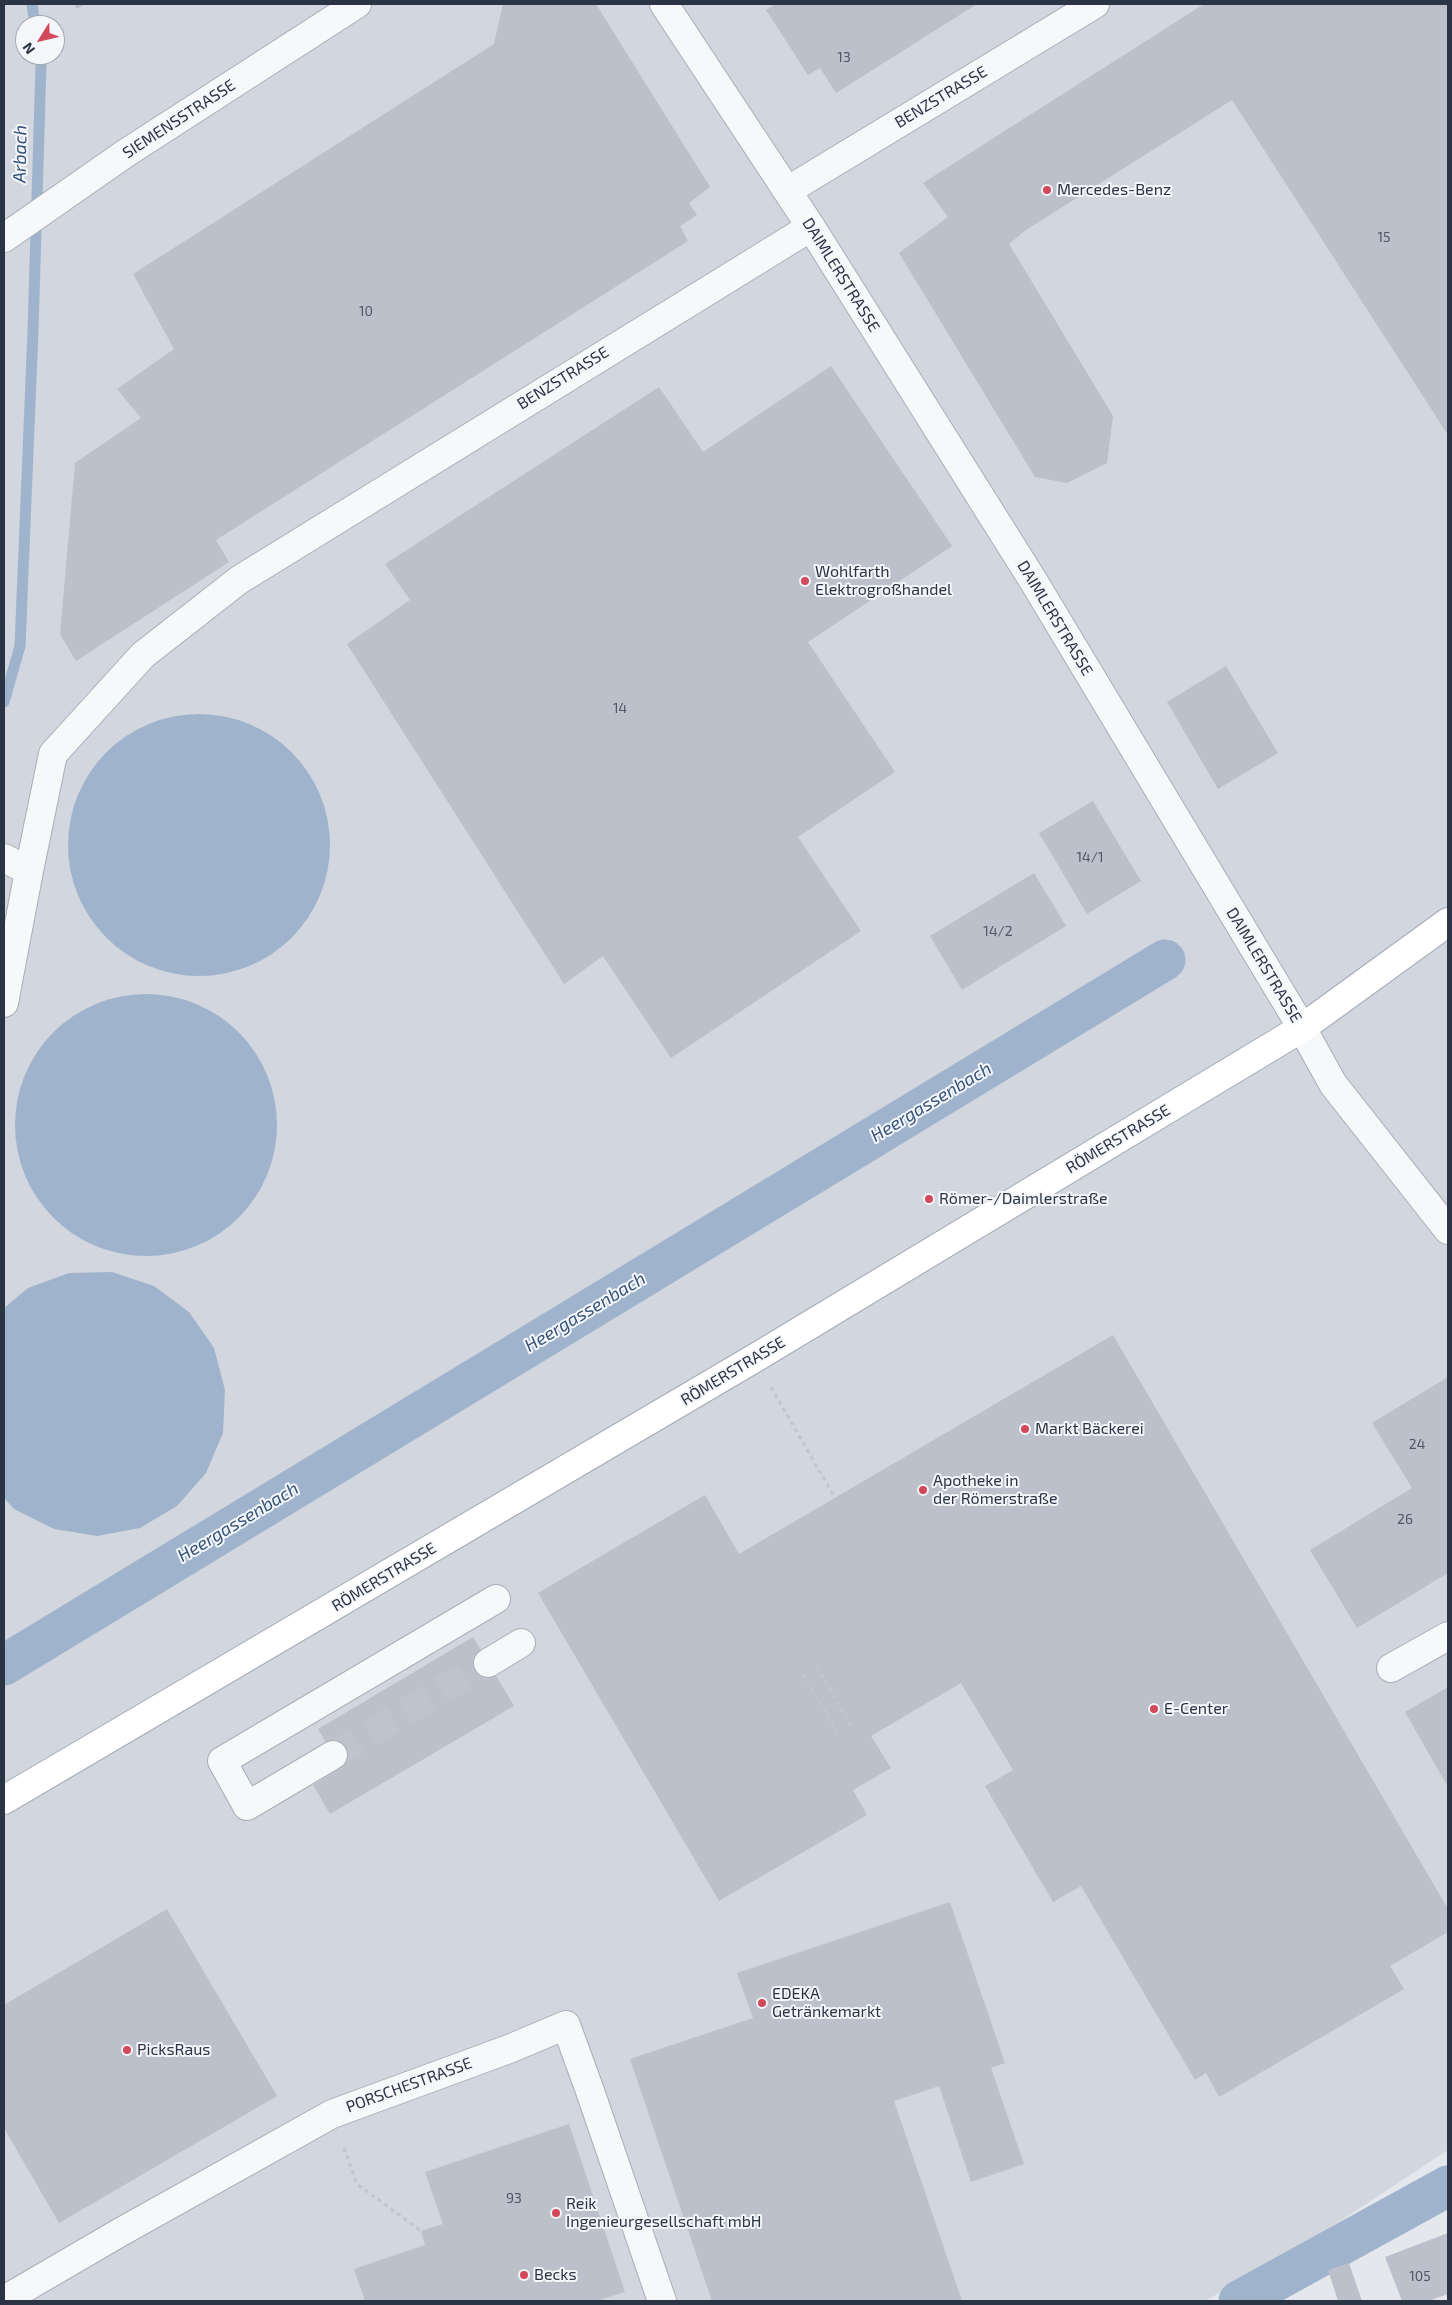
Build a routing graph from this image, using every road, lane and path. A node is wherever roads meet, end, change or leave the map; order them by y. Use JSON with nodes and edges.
{"nodes":[{"id":1,"x":357,"y":4,"type":"edge"},
{"id":2,"x":664,"y":4,"type":"edge"},
{"id":3,"x":1095,"y":4,"type":"edge"},
{"id":4,"x":787,"y":191,"type":"junction"},
{"id":5,"x":811,"y":227,"type":"junction"},
{"id":6,"x":4,"y":238,"type":"edge"},
{"id":7,"x":4,"y":858,"type":"edge"},
{"id":8,"x":29,"y":871,"type":"junction"},
{"id":9,"x":1448,"y":922,"type":"edge"},
{"id":10,"x":4,"y":1003,"type":"edge"},
{"id":11,"x":1302,"y":1028,"type":"junction"},
{"id":12,"x":1448,"y":1230,"type":"edge"},
{"id":13,"x":783,"y":1407,"type":"dead end"},
{"id":14,"x":835,"y":1498,"type":"dead end"},
{"id":15,"x":496,"y":1599,"type":"dead end"},
{"id":16,"x":1448,"y":1636,"type":"edge"},
{"id":17,"x":521,"y":1643,"type":"dead end"},
{"id":18,"x":488,"y":1663,"type":"tunnel mouth"},
{"id":19,"x":817,"y":1667,"type":"dead end"},
{"id":20,"x":1391,"y":1668,"type":"dead end"},
{"id":21,"x":803,"y":1674,"type":"dead end"},
{"id":22,"x":852,"y":1728,"type":"dead end"},
{"id":23,"x":839,"y":1735,"type":"dead end"},
{"id":24,"x":333,"y":1755,"type":"tunnel mouth"},
{"id":25,"x":4,"y":1800,"type":"edge"},
{"id":26,"x":332,"y":2114,"type":"junction"},
{"id":27,"x":421,"y":2231,"type":"dead end"},
{"id":28,"x":4,"y":2300,"type":"edge"},
{"id":29,"x":662,"y":2301,"type":"edge"}],
"edges":[{"from":1,"to":6,"type":"street","name":"SIEMENSSTRASSE"},
{"from":2,"to":4,"type":"street","name":"DAIMLERSTRASSE"},
{"from":3,"to":4,"type":"street","name":"BENZSTRASSE"},
{"from":4,"to":5,"type":"street","name":"DAIMLERSTRASSE"},
{"from":5,"to":8,"type":"street","name":"BENZSTRASSE"},
{"from":5,"to":11,"type":"street","name":"DAIMLERSTRASSE"},
{"from":7,"to":8,"type":"street"},
{"from":8,"to":10,"type":"street","name":"BENZSTRASSE"},
{"from":9,"to":11,"type":"main road","name":"RÖMERSTRASSE"},
{"from":11,"to":12,"type":"street","name":"DAIMLERSTRASSE"},
{"from":11,"to":25,"type":"main road","name":"RÖMERSTRASSE"},
{"from":13,"to":14,"type":"path"},
{"from":15,"to":24,"type":"street"},
{"from":16,"to":20,"type":"street"},
{"from":17,"to":18,"type":"street"},
{"from":19,"to":22,"type":"path"},
{"from":21,"to":23,"type":"path"},
{"from":26,"to":27,"type":"path"},
{"from":26,"to":28,"type":"street","name":"PORSCHESTRASSE"},
{"from":26,"to":29,"type":"street","name":"PORSCHESTRASSE"}]}
